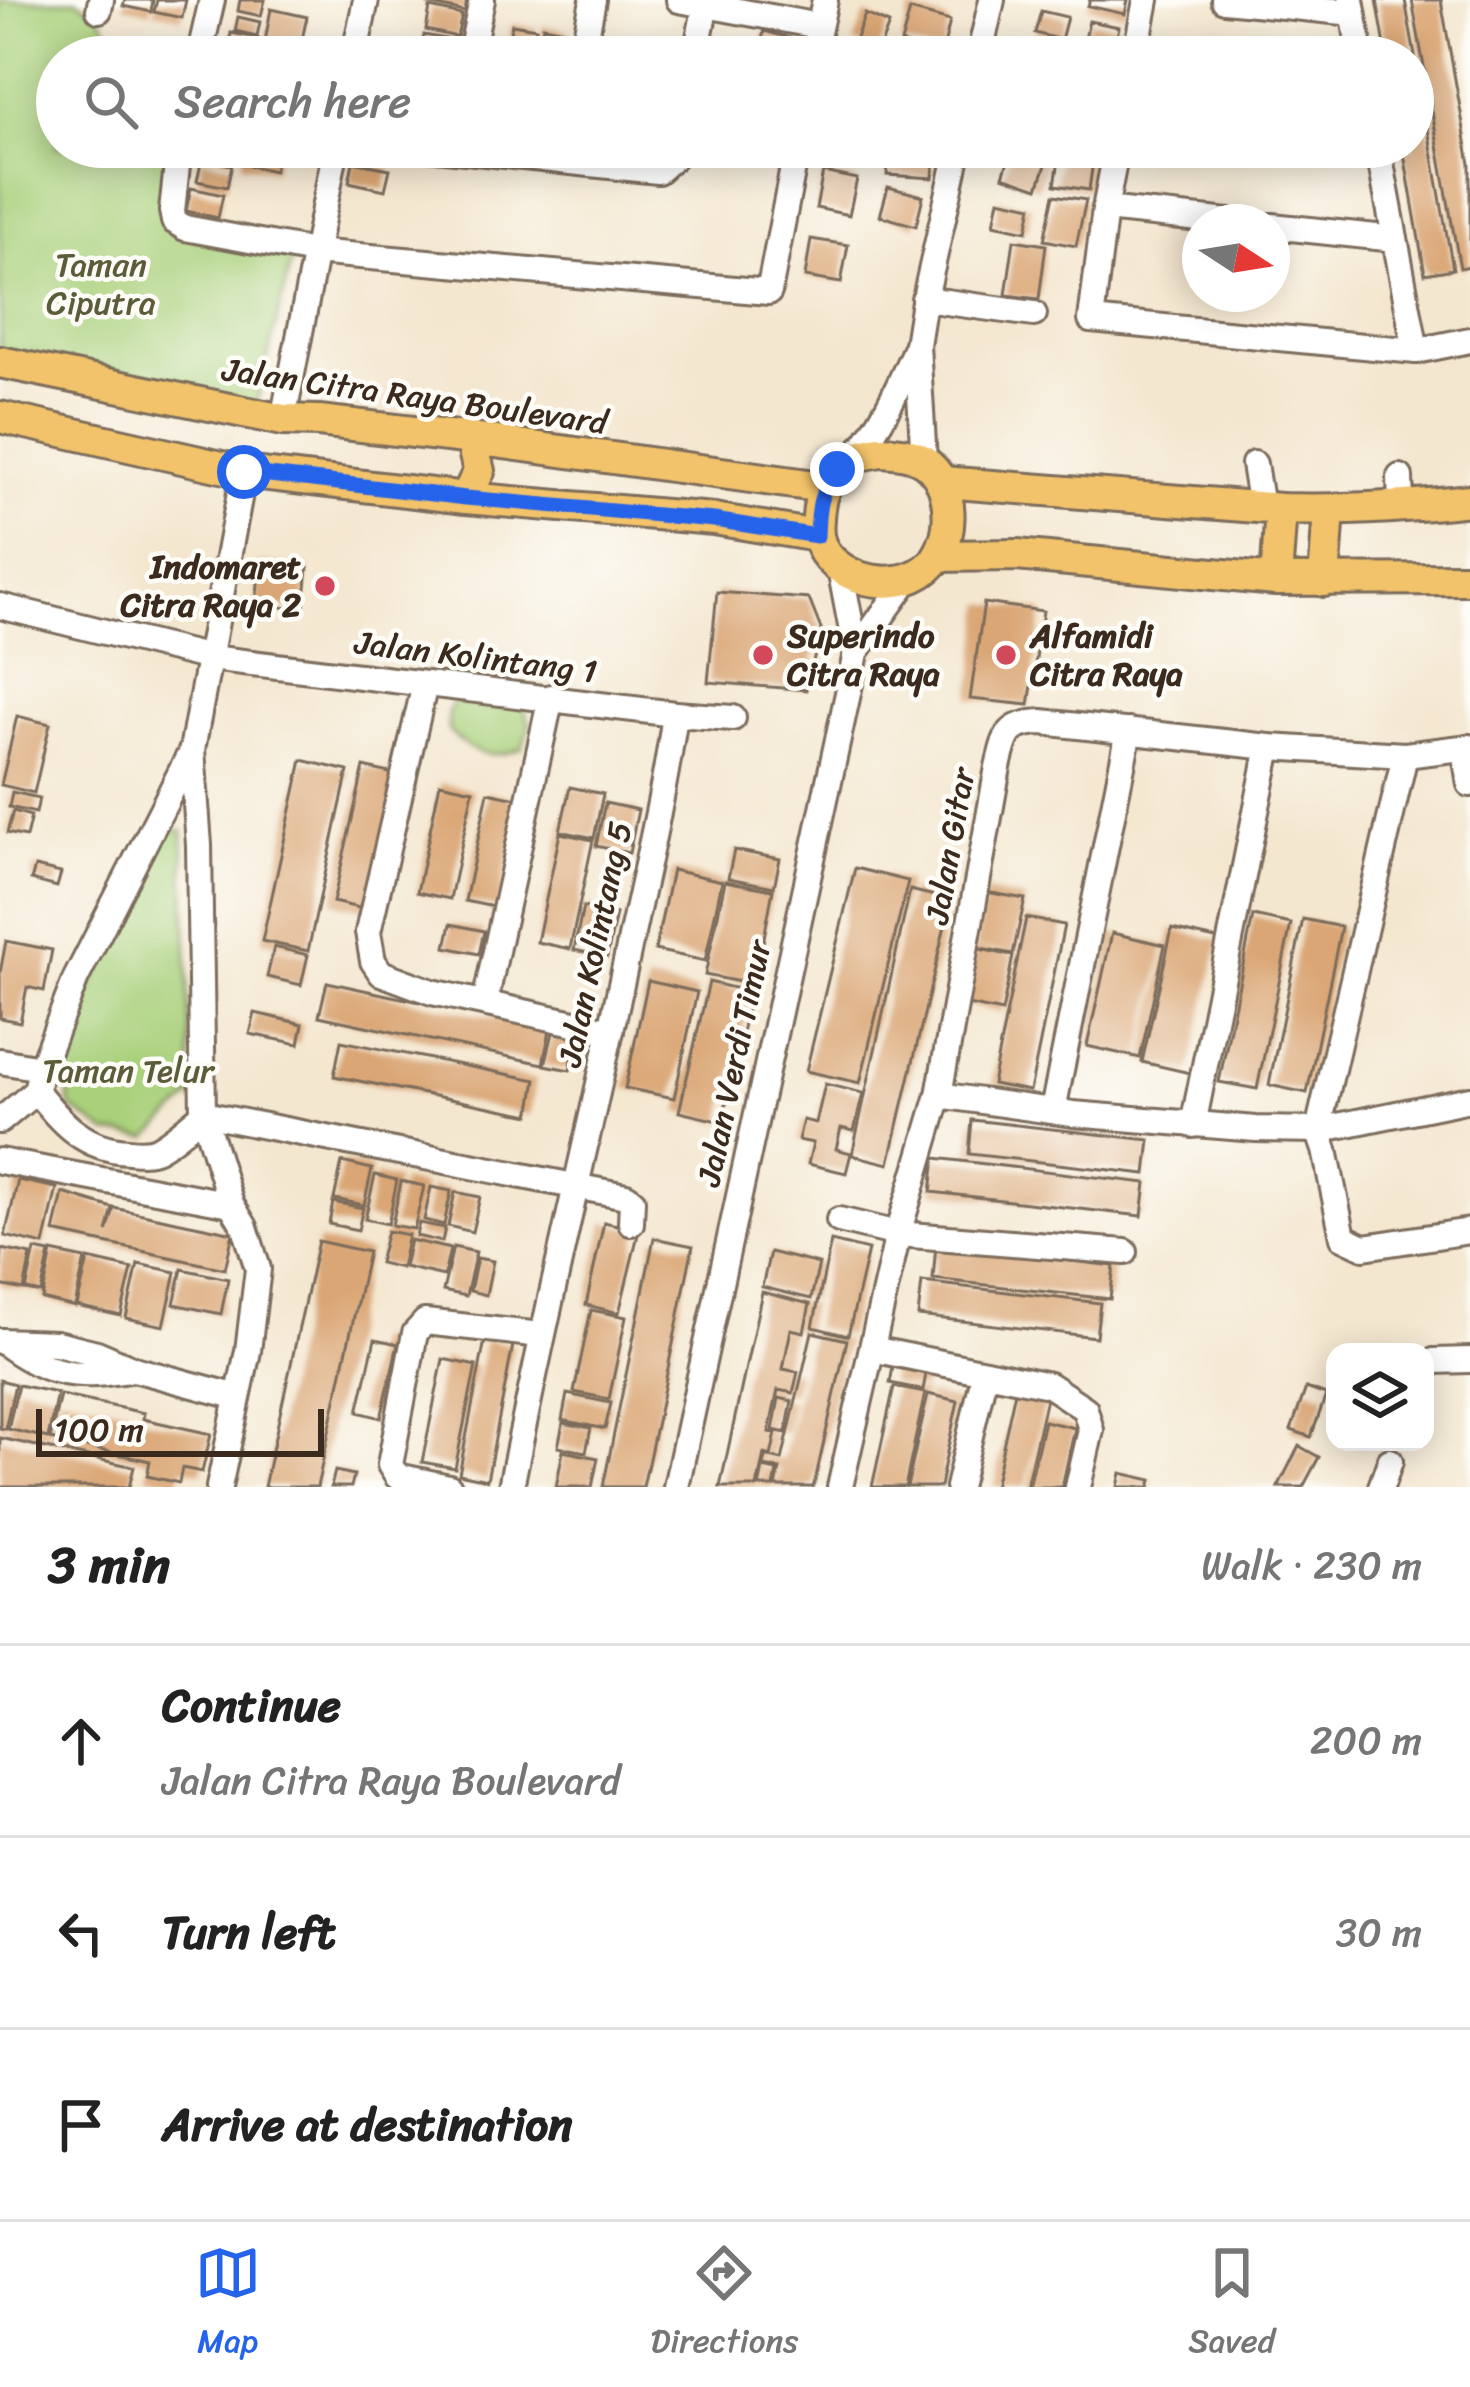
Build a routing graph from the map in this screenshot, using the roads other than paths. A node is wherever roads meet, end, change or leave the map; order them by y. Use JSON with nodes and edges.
{"nodes":[{"id":1,"x":212,"y":0,"type":"edge"},
{"id":2,"x":366,"y":0,"type":"edge"},
{"id":3,"x":482,"y":0,"type":"edge"},
{"id":4,"x":593,"y":0,"type":"edge"},
{"id":5,"x":679,"y":0,"type":"edge"},
{"id":6,"x":825,"y":0,"type":"edge"},
{"id":7,"x":992,"y":0,"type":"edge"},
{"id":8,"x":1146,"y":0,"type":"edge"},
{"id":9,"x":1224,"y":0,"type":"edge"},
{"id":10,"x":706,"y":3,"type":"edge"},
{"id":11,"x":1352,"y":6,"type":"edge"},
{"id":12,"x":819,"y":26,"type":"junction"},
{"id":13,"x":204,"y":36,"type":"edge"},
{"id":14,"x":359,"y":36,"type":"edge"},
{"id":15,"x":474,"y":36,"type":"edge"},
{"id":16,"x":586,"y":36,"type":"edge"},
{"id":17,"x":699,"y":36,"type":"edge"},
{"id":18,"x":817,"y":36,"type":"edge"},
{"id":19,"x":984,"y":36,"type":"edge"},
{"id":20,"x":1139,"y":36,"type":"edge"},
{"id":21,"x":1357,"y":36,"type":"edge"},
{"id":22,"x":176,"y":168,"type":"edge"},
{"id":23,"x":332,"y":168,"type":"edge"},
{"id":24,"x":630,"y":168,"type":"edge"},
{"id":25,"x":664,"y":168,"type":"edge"},
{"id":26,"x":793,"y":168,"type":"edge"},
{"id":27,"x":954,"y":168,"type":"edge"},
{"id":28,"x":1113,"y":168,"type":"edge"},
{"id":29,"x":1382,"y":168,"type":"edge"},
{"id":30,"x":1105,"y":209,"type":"junction"},
{"id":31,"x":1182,"y":217,"type":"edge"},
{"id":32,"x":1290,"y":228,"type":"edge"},
{"id":33,"x":1395,"y":239,"type":"junction"},
{"id":34,"x":314,"y":252,"type":"junction"},
{"id":35,"x":925,"y":298,"type":"junction"},
{"id":36,"x":1034,"y":314,"type":"dead end"},
{"id":37,"x":1470,"y":340,"type":"edge"},
{"id":38,"x":917,"y":345,"type":"junction"},
{"id":39,"x":1416,"y":351,"type":"junction"},
{"id":40,"x":0,"y":362,"type":"edge"},
{"id":41,"x":60,"y":376,"type":"junction"},
{"id":42,"x":0,"y":417,"type":"edge"},
{"id":43,"x":283,"y":420,"type":"junction"},
{"id":44,"x":47,"y":429,"type":"junction"},
{"id":45,"x":470,"y":440,"type":"junction"},
{"id":46,"x":857,"y":454,"type":"junction"},
{"id":47,"x":1254,"y":464,"type":"dead end"},
{"id":48,"x":244,"y":472,"type":"junction"},
{"id":49,"x":933,"y":472,"type":"junction"},
{"id":50,"x":823,"y":487,"type":"junction"},
{"id":51,"x":466,"y":498,"type":"junction"},
{"id":52,"x":1470,"y":500,"type":"edge"},
{"id":53,"x":1271,"y":508,"type":"junction"},
{"id":54,"x":1329,"y":510,"type":"junction"},
{"id":55,"x":817,"y":536,"type":"junction"},
{"id":56,"x":938,"y":556,"type":"junction"},
{"id":57,"x":839,"y":568,"type":"junction"},
{"id":58,"x":908,"y":579,"type":"junction"},
{"id":59,"x":1470,"y":579,"type":"edge"},
{"id":60,"x":1276,"y":580,"type":"junction"},
{"id":61,"x":1324,"y":581,"type":"junction"},
{"id":62,"x":0,"y":606,"type":"edge"},
{"id":63,"x":856,"y":652,"type":"junction"},
{"id":64,"x":211,"y":658,"type":"junction"},
{"id":65,"x":425,"y":684,"type":"junction"},
{"id":66,"x":551,"y":698,"type":"junction"},
{"id":67,"x":675,"y":714,"type":"junction"},
{"id":68,"x":733,"y":718,"type":"dead end"},
{"id":69,"x":1130,"y":731,"type":"junction"},
{"id":70,"x":1269,"y":747,"type":"junction"},
{"id":71,"x":1467,"y":747,"type":"edge"},
{"id":72,"x":192,"y":750,"type":"junction"},
{"id":73,"x":1405,"y":755,"type":"junction"},
{"id":74,"x":1470,"y":784,"type":"edge"},
{"id":75,"x":485,"y":1002,"type":"junction"},
{"id":76,"x":611,"y":1031,"type":"junction"},
{"id":77,"x":0,"y":1061,"type":"edge"},
{"id":78,"x":38,"y":1080,"type":"junction"},
{"id":79,"x":939,"y":1096,"type":"junction"},
{"id":80,"x":1470,"y":1100,"type":"edge"},
{"id":81,"x":1053,"y":1110,"type":"junction"},
{"id":82,"x":202,"y":1114,"type":"junction"},
{"id":83,"x":0,"y":1121,"type":"edge"},
{"id":84,"x":1193,"y":1125,"type":"junction"},
{"id":85,"x":1318,"y":1130,"type":"junction"},
{"id":86,"x":0,"y":1161,"type":"edge"},
{"id":87,"x":574,"y":1187,"type":"junction"},
{"id":88,"x":231,"y":1204,"type":"junction"},
{"id":89,"x":838,"y":1220,"type":"dead end"},
{"id":90,"x":631,"y":1223,"type":"dead end"},
{"id":91,"x":1470,"y":1231,"type":"edge"},
{"id":92,"x":898,"y":1234,"type":"junction"},
{"id":93,"x":1125,"y":1252,"type":"dead end"},
{"id":94,"x":541,"y":1335,"type":"junction"},
{"id":95,"x":1,"y":1341,"type":"edge"},
{"id":96,"x":872,"y":1349,"type":"junction"},
{"id":97,"x":1470,"y":1360,"type":"edge"},
{"id":98,"x":1434,"y":1361,"type":"dead end"},
{"id":99,"x":985,"y":1372,"type":"junction"},
{"id":100,"x":238,"y":1397,"type":"junction"},
{"id":101,"x":1390,"y":1461,"type":"dead end"},
{"id":102,"x":219,"y":1487,"type":"edge"},
{"id":103,"x":448,"y":1487,"type":"edge"},
{"id":104,"x":511,"y":1487,"type":"edge"},
{"id":105,"x":676,"y":1487,"type":"edge"},
{"id":106,"x":840,"y":1487,"type":"edge"},
{"id":107,"x":958,"y":1487,"type":"edge"},
{"id":108,"x":1078,"y":1487,"type":"edge"},
{"id":109,"x":1381,"y":1487,"type":"edge"}],
"edges":[{"from":1,"to":13,"type":"street"},
{"from":2,"to":14,"type":"street"},
{"from":3,"to":15,"type":"street"},
{"from":4,"to":16,"type":"street"},
{"from":5,"to":10,"type":"street"},
{"from":6,"to":12,"type":"street"},
{"from":7,"to":19,"type":"street"},
{"from":8,"to":20,"type":"street"},
{"from":9,"to":11,"type":"street"},
{"from":10,"to":12,"type":"street"},
{"from":10,"to":17,"type":"street"},
{"from":11,"to":21,"type":"street"},
{"from":12,"to":18,"type":"street"},
{"from":22,"to":34,"type":"street"},
{"from":23,"to":34,"type":"street"},
{"from":24,"to":25,"type":"street"},
{"from":26,"to":34,"type":"street"},
{"from":27,"to":35,"type":"street"},
{"from":28,"to":30,"type":"street"},
{"from":29,"to":33,"type":"street"},
{"from":30,"to":31,"type":"street"},
{"from":30,"to":39,"type":"street"},
{"from":32,"to":33,"type":"street"},
{"from":33,"to":39,"type":"street"},
{"from":34,"to":43,"type":"street"},
{"from":35,"to":36,"type":"street"},
{"from":35,"to":38,"type":"street"},
{"from":37,"to":39,"type":"street"},
{"from":38,"to":46,"type":"street"},
{"from":38,"to":49,"type":"street"},
{"from":40,"to":41,"type":"main road","name":"Jalan Citra Raya Boulevard"},
{"from":41,"to":43,"type":"main road","name":"Jalan Citra Raya Boulevard"},
{"from":41,"to":44,"type":"main road"},
{"from":42,"to":44,"type":"main road"},
{"from":43,"to":45,"type":"main road","name":"Jalan Citra Raya Boulevard"},
{"from":44,"to":48,"type":"main road"},
{"from":45,"to":50,"type":"main road","name":"Jalan Citra Raya Boulevard"},
{"from":45,"to":51,"type":"main road"},
{"from":46,"to":49,"type":"main road"},
{"from":46,"to":50,"type":"main road"},
{"from":47,"to":53,"type":"street"},
{"from":48,"to":51,"type":"main road"},
{"from":48,"to":64,"type":"street"},
{"from":49,"to":53,"type":"main road"},
{"from":49,"to":56,"type":"main road"},
{"from":50,"to":55,"type":"main road"},
{"from":51,"to":55,"type":"main road"},
{"from":52,"to":54,"type":"main road"},
{"from":53,"to":54,"type":"main road"},
{"from":53,"to":60,"type":"main road"},
{"from":54,"to":61,"type":"main road"},
{"from":55,"to":57,"type":"main road"},
{"from":56,"to":58,"type":"main road"},
{"from":56,"to":60,"type":"main road"},
{"from":57,"to":58,"type":"main road"},
{"from":57,"to":63,"type":"street","name":"Jalan Verdi Timur"},
{"from":58,"to":63,"type":"street","name":"Jalan Verdi Timur"},
{"from":59,"to":61,"type":"main road"},
{"from":60,"to":61,"type":"main road"},
{"from":62,"to":64,"type":"street","name":"Jalan Kolintang 1"},
{"from":63,"to":105,"type":"street","name":"Jalan Verdi Timur"},
{"from":64,"to":65,"type":"street","name":"Jalan Kolintang 1"},
{"from":64,"to":72,"type":"street"},
{"from":65,"to":66,"type":"street","name":"Jalan Kolintang 1"},
{"from":65,"to":75,"type":"street"},
{"from":66,"to":67,"type":"street","name":"Jalan Kolintang 1"},
{"from":66,"to":75,"type":"street"},
{"from":67,"to":68,"type":"street","name":"Jalan Kolintang 1"},
{"from":67,"to":76,"type":"street","name":"Jalan Kolintang 5"},
{"from":69,"to":70,"type":"street","name":"Jalan Gitar"},
{"from":69,"to":79,"type":"street","name":"Jalan Gitar"},
{"from":69,"to":81,"type":"street"},
{"from":70,"to":73,"type":"street","name":"Jalan Gitar"},
{"from":70,"to":84,"type":"street"},
{"from":71,"to":73,"type":"street","name":"Jalan Gitar"},
{"from":71,"to":74,"type":"street","name":"Jalan Gitar"},
{"from":72,"to":78,"type":"street"},
{"from":72,"to":82,"type":"street"},
{"from":73,"to":85,"type":"street"},
{"from":75,"to":76,"type":"street"},
{"from":76,"to":87,"type":"street","name":"Jalan Kolintang 5"},
{"from":77,"to":78,"type":"street"},
{"from":78,"to":82,"type":"street"},
{"from":78,"to":83,"type":"street"},
{"from":79,"to":81,"type":"street"},
{"from":79,"to":92,"type":"street","name":"Jalan Gitar"},
{"from":80,"to":85,"type":"street"},
{"from":81,"to":84,"type":"street"},
{"from":82,"to":87,"type":"street"},
{"from":82,"to":88,"type":"street"},
{"from":84,"to":85,"type":"street"},
{"from":85,"to":91,"type":"street"},
{"from":86,"to":88,"type":"street"},
{"from":87,"to":90,"type":"street"},
{"from":87,"to":94,"type":"street","name":"Jalan Kolintang 5"},
{"from":88,"to":100,"type":"street"},
{"from":89,"to":92,"type":"street"},
{"from":92,"to":93,"type":"street"},
{"from":92,"to":96,"type":"street","name":"Jalan Gitar"},
{"from":94,"to":103,"type":"street"},
{"from":94,"to":104,"type":"street","name":"Jalan Kolintang 5"},
{"from":95,"to":100,"type":"street"},
{"from":96,"to":99,"type":"street"},
{"from":96,"to":106,"type":"street","name":"Jalan Gitar"},
{"from":97,"to":98,"type":"street"},
{"from":99,"to":107,"type":"street"},
{"from":99,"to":108,"type":"street"},
{"from":100,"to":102,"type":"street"},
{"from":101,"to":109,"type":"street"}]}
